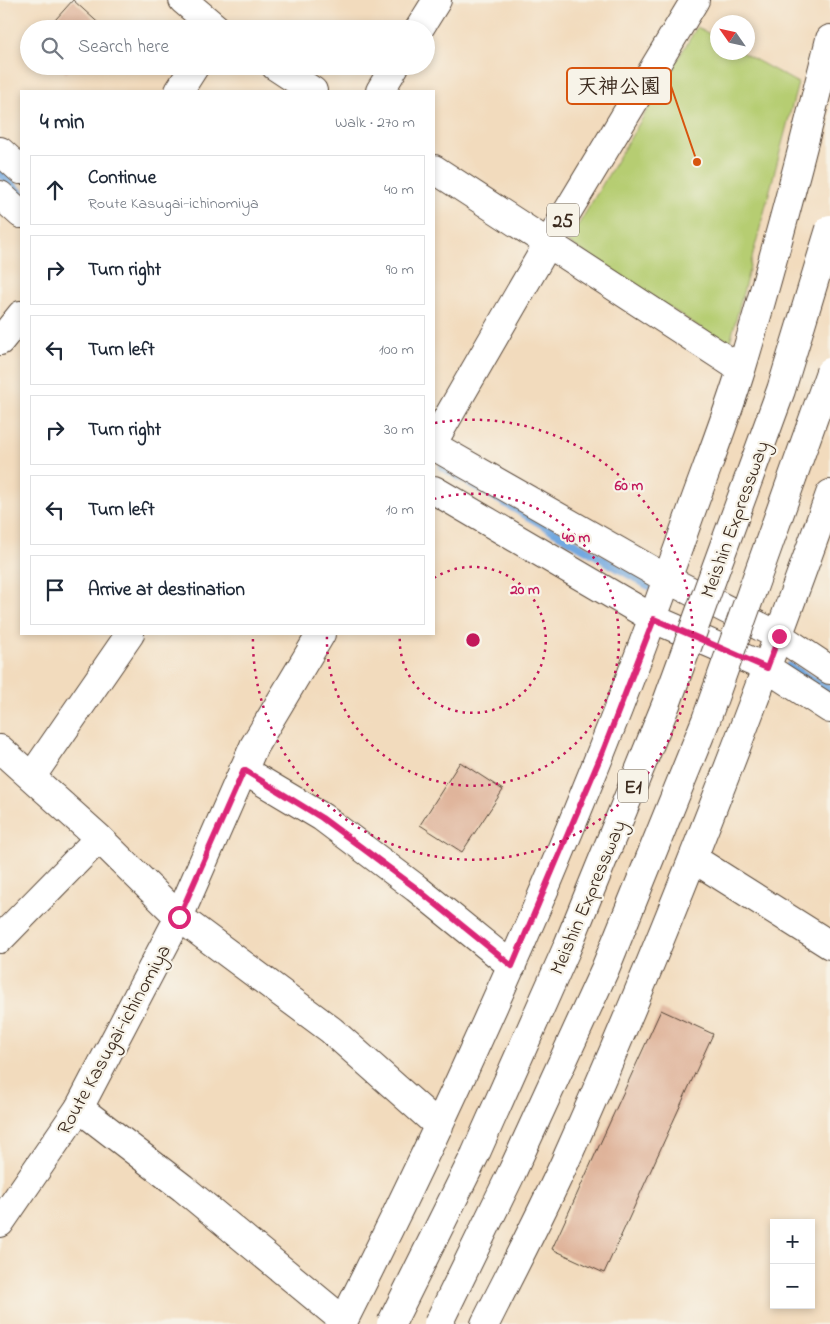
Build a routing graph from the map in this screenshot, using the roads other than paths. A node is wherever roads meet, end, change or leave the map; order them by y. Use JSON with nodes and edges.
{"nodes":[{"id":1,"x":183,"y":0,"type":"edge"},
{"id":2,"x":438,"y":0,"type":"edge"},
{"id":3,"x":695,"y":0,"type":"edge"},
{"id":4,"x":206,"y":20,"type":"edge"},
{"id":5,"x":425,"y":20,"type":"edge"},
{"id":6,"x":830,"y":39,"type":"edge"},
{"id":7,"x":189,"y":75,"type":"edge"},
{"id":8,"x":289,"y":75,"type":"edge"},
{"id":9,"x":390,"y":75,"type":"edge"},
{"id":10,"x":180,"y":90,"type":"edge"},
{"id":11,"x":311,"y":90,"type":"edge"},
{"id":12,"x":381,"y":90,"type":"edge"},
{"id":13,"x":0,"y":152,"type":"edge"},
{"id":14,"x":20,"y":169,"type":"edge"},
{"id":15,"x":435,"y":170,"type":"edge"},
{"id":16,"x":0,"y":195,"type":"edge"},
{"id":17,"x":20,"y":213,"type":"edge"},
{"id":18,"x":830,"y":230,"type":"edge"},
{"id":19,"x":549,"y":242,"type":"junction"},
{"id":20,"x":20,"y":316,"type":"edge"},
{"id":21,"x":0,"y":341,"type":"edge"},
{"id":22,"x":741,"y":369,"type":"junction"},
{"id":23,"x":830,"y":372,"type":"edge"},
{"id":24,"x":435,"y":440,"type":"edge"},
{"id":25,"x":435,"y":447,"type":"edge"},
{"id":26,"x":435,"y":491,"type":"edge"},
{"id":27,"x":830,"y":494,"type":"edge"},
{"id":28,"x":667,"y":579,"type":"junction"},
{"id":29,"x":654,"y":619,"type":"junction"},
{"id":30,"x":129,"y":635,"type":"edge"},
{"id":31,"x":320,"y":635,"type":"edge"},
{"id":32,"x":779,"y":636,"type":"junction"},
{"id":33,"x":767,"y":668,"type":"junction"},
{"id":34,"x":830,"y":670,"type":"edge"},
{"id":35,"x":830,"y":709,"type":"edge"},
{"id":36,"x":0,"y":749,"type":"edge"},
{"id":37,"x":244,"y":770,"type":"junction"},
{"id":38,"x":32,"y":776,"type":"junction"},
{"id":39,"x":99,"y":838,"type":"junction"},
{"id":40,"x":694,"y":860,"type":"junction"},
{"id":41,"x":179,"y":917,"type":"junction"},
{"id":42,"x":0,"y":938,"type":"edge"},
{"id":43,"x":830,"y":945,"type":"edge"},
{"id":44,"x":512,"y":966,"type":"junction"},
{"id":45,"x":79,"y":1108,"type":"junction"},
{"id":46,"x":439,"y":1126,"type":"junction"},
{"id":47,"x":0,"y":1222,"type":"edge"},
{"id":48,"x":343,"y":1322,"type":"edge"},
{"id":49,"x":391,"y":1324,"type":"edge"},
{"id":50,"x":438,"y":1324,"type":"edge"},
{"id":51,"x":485,"y":1324,"type":"edge"}],
"edges":[{"from":1,"to":4,"type":"main road"},
{"from":2,"to":5,"type":"main road"},
{"from":3,"to":19,"type":"main road","number":"25"},
{"from":6,"to":22,"type":"main road"},
{"from":7,"to":10,"type":"main road"},
{"from":8,"to":11,"type":"main road"},
{"from":9,"to":12,"type":"main road"},
{"from":13,"to":14,"type":"main road"},
{"from":15,"to":19,"type":"main road"},
{"from":16,"to":17,"type":"main road"},
{"from":18,"to":49,"type":"main road","name":"Meishin Expressway","number":"E1","bridge":true},
{"from":19,"to":22,"type":"main road"},
{"from":19,"to":24,"type":"main road","number":"25"},
{"from":20,"to":21,"type":"main road"},
{"from":22,"to":28,"type":"main road"},
{"from":23,"to":50,"type":"main road","number":"E1","bridge":true},
{"from":25,"to":28,"type":"main road"},
{"from":26,"to":29,"type":"main road"},
{"from":27,"to":32,"type":"main road"},
{"from":28,"to":29,"type":"main road"},
{"from":28,"to":32,"type":"main road"},
{"from":29,"to":33,"type":"main road"},
{"from":29,"to":44,"type":"main road"},
{"from":30,"to":38,"type":"main road"},
{"from":31,"to":37,"type":"main road","name":"Route Kasugai-ichinomiya"},
{"from":32,"to":33,"type":"main road"},
{"from":32,"to":34,"type":"main road"},
{"from":33,"to":35,"type":"main road"},
{"from":33,"to":40,"type":"main road"},
{"from":36,"to":38,"type":"main road"},
{"from":37,"to":41,"type":"main road","name":"Route Kasugai-ichinomiya"},
{"from":37,"to":44,"type":"main road"},
{"from":38,"to":39,"type":"main road"},
{"from":39,"to":41,"type":"main road"},
{"from":39,"to":42,"type":"main road"},
{"from":40,"to":43,"type":"main road"},
{"from":40,"to":51,"type":"main road"},
{"from":41,"to":45,"type":"main road","name":"Route Kasugai-ichinomiya"},
{"from":41,"to":46,"type":"main road"},
{"from":44,"to":46,"type":"main road"},
{"from":45,"to":47,"type":"main road","name":"Route Kasugai-ichinomiya"},
{"from":45,"to":48,"type":"main road"},
{"from":46,"to":48,"type":"main road"}]}
